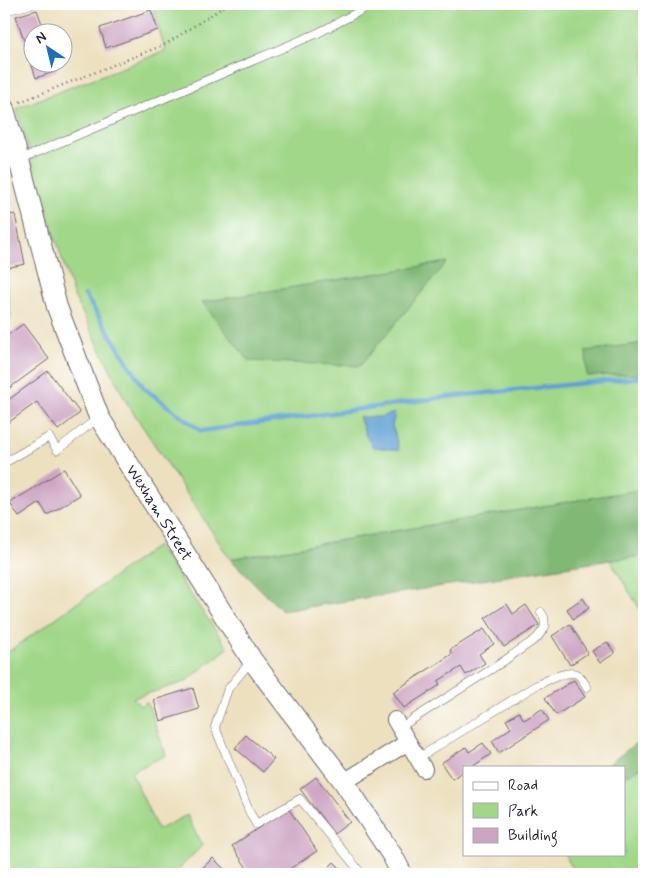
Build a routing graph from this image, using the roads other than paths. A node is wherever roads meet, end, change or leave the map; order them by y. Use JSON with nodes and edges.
{"nodes":[{"id":1,"x":33,"y":4,"type":"edge"},
{"id":2,"x":373,"y":4,"type":"edge"},
{"id":3,"x":4,"y":11,"type":"edge"},
{"id":4,"x":8,"y":107,"type":"edge"},
{"id":5,"x":19,"y":160,"type":"junction"},
{"id":6,"x":99,"y":416,"type":"junction"},
{"id":7,"x":4,"y":463,"type":"edge"},
{"id":8,"x":541,"y":612,"type":"dead end"},
{"id":9,"x":252,"y":660,"type":"junction"},
{"id":10,"x":587,"y":687,"type":"dead end"},
{"id":11,"x":397,"y":724,"type":"joint"},
{"id":12,"x":408,"y":742,"type":"junction"},
{"id":13,"x":421,"y":763,"type":"joint"},
{"id":14,"x":344,"y":782,"type":"junction"},
{"id":15,"x":362,"y":874,"type":"edge"},
{"id":16,"x":402,"y":874,"type":"edge"}],
"edges":[{"from":1,"to":3,"type":"lane"},
{"from":2,"to":5,"type":"lane"},
{"from":4,"to":5,"type":"street","name":"Wexham Street"},
{"from":5,"to":6,"type":"street","name":"Wexham Street"},
{"from":6,"to":7,"type":"lane"},
{"from":6,"to":9,"type":"street","name":"Wexham Street"},
{"from":8,"to":11,"type":"lane"},
{"from":9,"to":14,"type":"street","name":"Wexham Street"},
{"from":9,"to":15,"type":"lane"},
{"from":10,"to":13,"type":"lane"},
{"from":11,"to":12,"type":"street"},
{"from":12,"to":13,"type":"street"},
{"from":12,"to":14,"type":"street"},
{"from":14,"to":16,"type":"street","name":"Wexham Street"}]}
